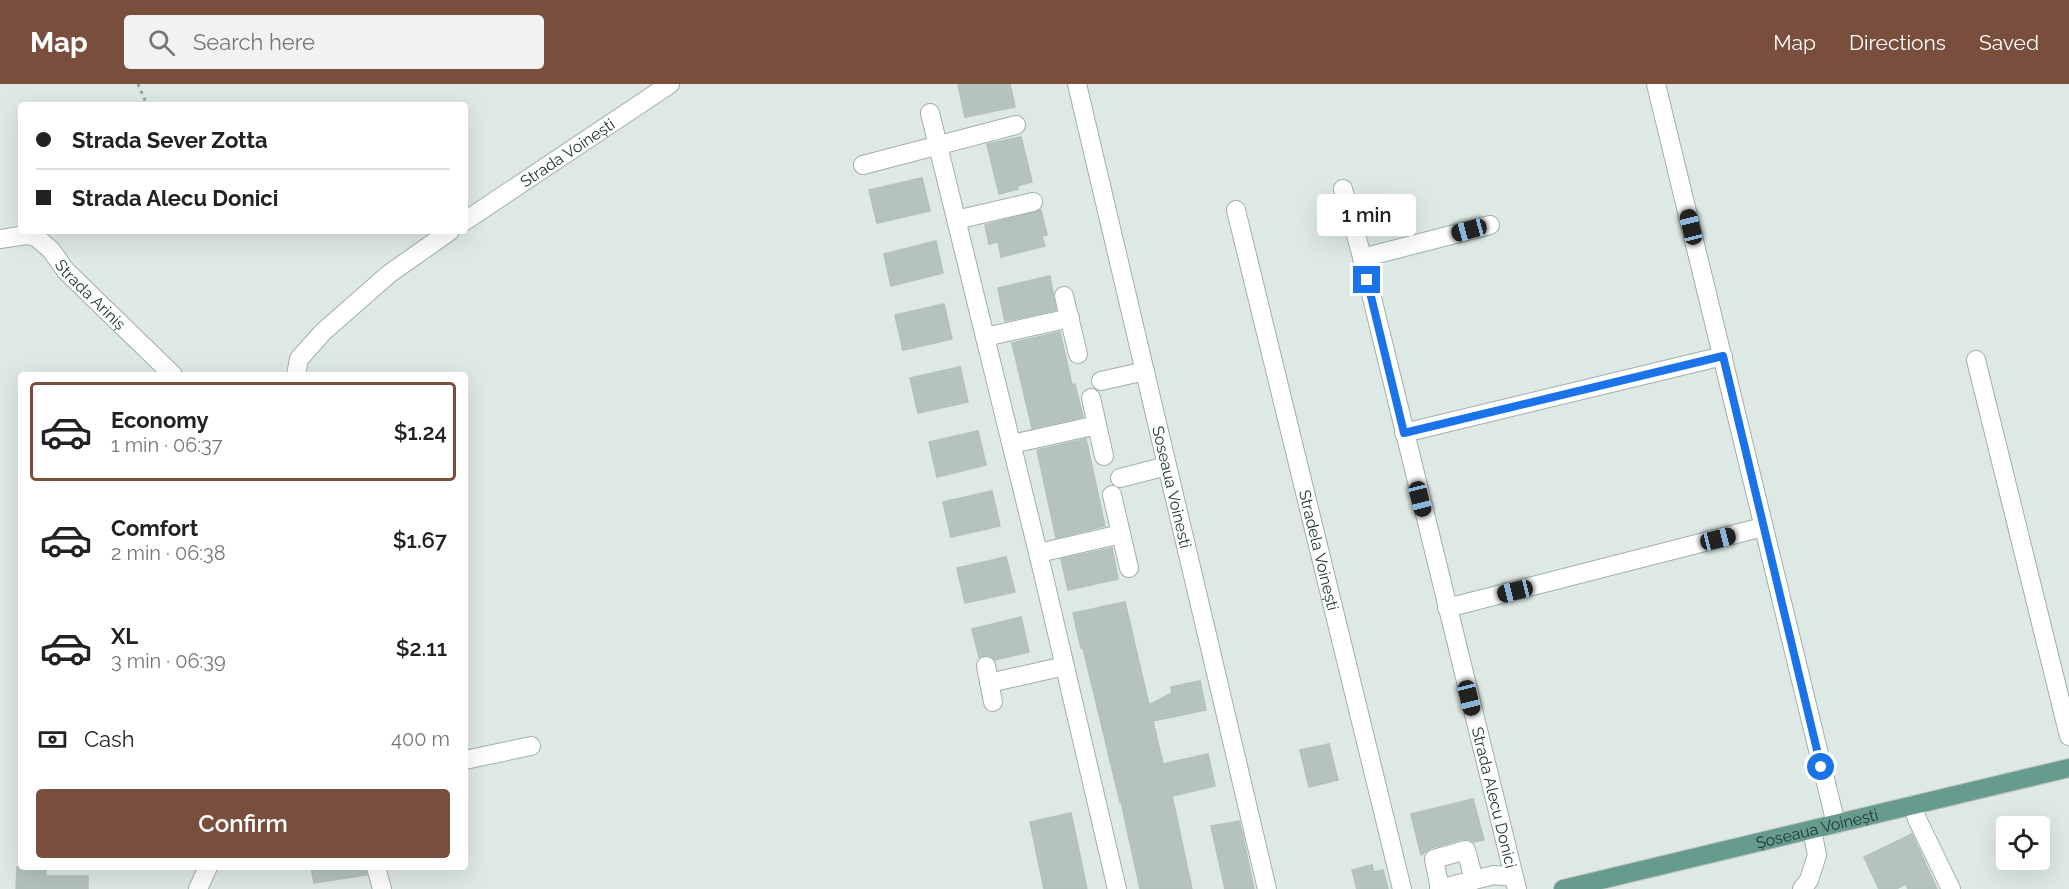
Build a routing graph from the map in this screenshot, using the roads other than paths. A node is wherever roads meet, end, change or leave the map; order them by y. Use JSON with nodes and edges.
{"nodes":[{"id":1,"x":670,"y":84,"type":"edge"},
{"id":2,"x":1077,"y":84,"type":"edge"},
{"id":3,"x":1656,"y":84,"type":"edge"},
{"id":4,"x":930,"y":112,"type":"dead end"},
{"id":5,"x":1016,"y":125,"type":"dead end"},
{"id":6,"x":938,"y":145,"type":"junction"},
{"id":7,"x":863,"y":165,"type":"dead end"},
{"id":8,"x":1343,"y":189,"type":"dead end"},
{"id":9,"x":1033,"y":202,"type":"dead end"},
{"id":10,"x":1236,"y":210,"type":"dead end"},
{"id":11,"x":468,"y":218,"type":"edge"},
{"id":12,"x":956,"y":220,"type":"junction"},
{"id":13,"x":1490,"y":225,"type":"dead end"},
{"id":14,"x":446,"y":234,"type":"edge"},
{"id":15,"x":0,"y":239,"type":"edge"},
{"id":16,"x":1361,"y":255,"type":"junction"},
{"id":17,"x":1064,"y":296,"type":"dead end"},
{"id":18,"x":1070,"y":318,"type":"junction"},
{"id":19,"x":985,"y":337,"type":"junction"},
{"id":20,"x":1078,"y":354,"type":"dead end"},
{"id":21,"x":1723,"y":356,"type":"junction"},
{"id":22,"x":1976,"y":360,"type":"dead end"},
{"id":23,"x":1145,"y":371,"type":"junction"},
{"id":24,"x":170,"y":372,"type":"edge"},
{"id":25,"x":296,"y":372,"type":"edge"},
{"id":26,"x":1101,"y":381,"type":"dead end"},
{"id":27,"x":1091,"y":398,"type":"dead end"},
{"id":28,"x":1097,"y":424,"type":"junction"},
{"id":29,"x":1404,"y":433,"type":"junction"},
{"id":30,"x":1012,"y":444,"type":"junction"},
{"id":31,"x":1104,"y":456,"type":"dead end"},
{"id":32,"x":1167,"y":466,"type":"junction"},
{"id":33,"x":1120,"y":478,"type":"dead end"},
{"id":34,"x":1113,"y":495,"type":"dead end"},
{"id":35,"x":1763,"y":527,"type":"junction"},
{"id":36,"x":1121,"y":534,"type":"junction"},
{"id":37,"x":1039,"y":554,"type":"junction"},
{"id":38,"x":1130,"y":568,"type":"dead end"},
{"id":39,"x":1447,"y":608,"type":"junction"},
{"id":40,"x":1065,"y":666,"type":"junction"},
{"id":41,"x":993,"y":702,"type":"dead end"},
{"id":42,"x":2069,"y":736,"type":"edge"},
{"id":43,"x":531,"y":746,"type":"dead end"},
{"id":44,"x":468,"y":758,"type":"edge"},
{"id":45,"x":2069,"y":768,"type":"edge"},
{"id":46,"x":1913,"y":805,"type":"junction"},
{"id":47,"x":1836,"y":824,"type":"junction"},
{"id":48,"x":1812,"y":830,"type":"junction"},
{"id":49,"x":207,"y":870,"type":"edge"},
{"id":50,"x":377,"y":870,"type":"edge"},
{"id":51,"x":1474,"y":880,"type":"junction"},
{"id":52,"x":1516,"y":883,"type":"edge"},
{"id":53,"x":198,"y":889,"type":"edge"},
{"id":54,"x":382,"y":889,"type":"edge"},
{"id":55,"x":1117,"y":889,"type":"edge"},
{"id":56,"x":1267,"y":889,"type":"edge"},
{"id":57,"x":1402,"y":889,"type":"edge"},
{"id":58,"x":1439,"y":889,"type":"edge"},
{"id":59,"x":1563,"y":889,"type":"edge"},
{"id":60,"x":1802,"y":889,"type":"edge"},
{"id":61,"x":1951,"y":889,"type":"edge"}],
"edges":[{"from":1,"to":11,"type":"street","name":"Strada Voinești"},
{"from":2,"to":23,"type":"street","name":"Soseaua Voinesti"},
{"from":3,"to":21,"type":"street"},
{"from":4,"to":6,"type":"street"},
{"from":5,"to":6,"type":"street"},
{"from":6,"to":7,"type":"street"},
{"from":6,"to":12,"type":"street"},
{"from":8,"to":16,"type":"street","name":"Strada Alecu Donici"},
{"from":9,"to":12,"type":"street"},
{"from":10,"to":57,"type":"street","name":"Stradela Voinești"},
{"from":12,"to":19,"type":"street"},
{"from":13,"to":16,"type":"street"},
{"from":14,"to":25,"type":"street"},
{"from":15,"to":24,"type":"street","name":"Strada Ariniș"},
{"from":16,"to":29,"type":"street","name":"Strada Alecu Donici"},
{"from":17,"to":18,"type":"street"},
{"from":18,"to":19,"type":"street"},
{"from":18,"to":20,"type":"street"},
{"from":19,"to":30,"type":"street"},
{"from":21,"to":29,"type":"street"},
{"from":21,"to":35,"type":"street"},
{"from":22,"to":42,"type":"street"},
{"from":23,"to":26,"type":"street"},
{"from":23,"to":32,"type":"street","name":"Soseaua Voinesti"},
{"from":27,"to":28,"type":"street"},
{"from":28,"to":30,"type":"street"},
{"from":28,"to":31,"type":"street"},
{"from":29,"to":39,"type":"street","name":"Strada Alecu Donici"},
{"from":30,"to":37,"type":"street"},
{"from":32,"to":33,"type":"street"},
{"from":32,"to":56,"type":"street","name":"Soseaua Voinesti"},
{"from":34,"to":36,"type":"street"},
{"from":35,"to":39,"type":"street"},
{"from":35,"to":47,"type":"street"},
{"from":36,"to":37,"type":"street"},
{"from":36,"to":38,"type":"street"},
{"from":37,"to":40,"type":"street"},
{"from":39,"to":52,"type":"street","name":"Strada Alecu Donici"},
{"from":40,"to":41,"type":"street"},
{"from":40,"to":55,"type":"street"},
{"from":43,"to":44,"type":"street"},
{"from":45,"to":46,"type":"main road","name":"Șoseaua Voinești"},
{"from":46,"to":47,"type":"main road","name":"Șoseaua Voinești"},
{"from":46,"to":61,"type":"street"},
{"from":47,"to":48,"type":"main road","name":"Șoseaua Voinești"},
{"from":48,"to":59,"type":"main road","name":"Șoseaua Voinești"},
{"from":48,"to":60,"type":"street"},
{"from":49,"to":53,"type":"street"},
{"from":50,"to":54,"type":"street"},
{"from":51,"to":52,"type":"street"},
{"from":51,"to":58,"type":"street"},
{"from":51,"to":58,"type":"street"}]}
